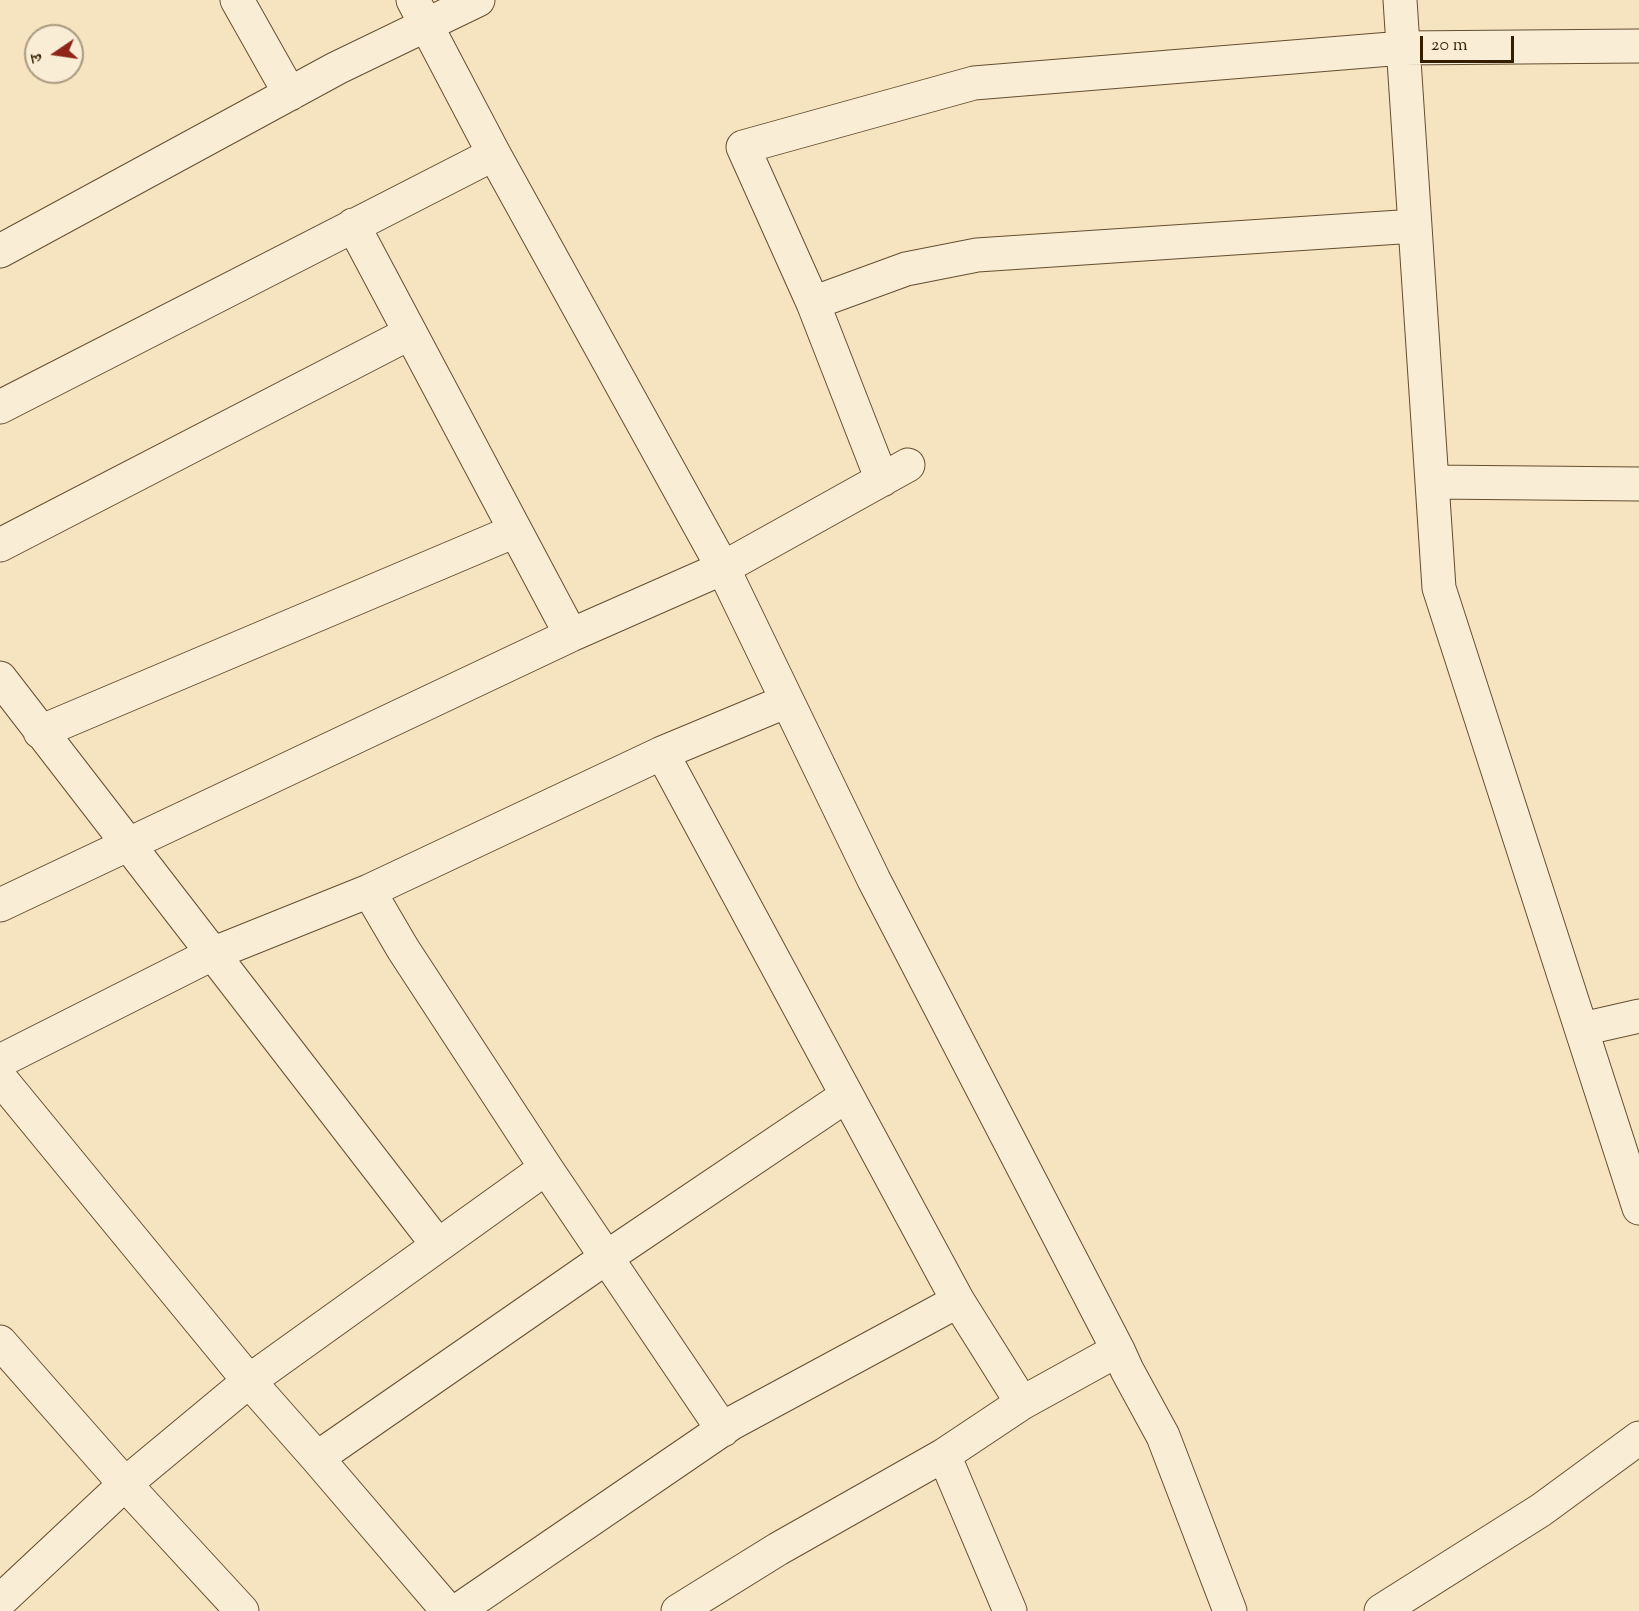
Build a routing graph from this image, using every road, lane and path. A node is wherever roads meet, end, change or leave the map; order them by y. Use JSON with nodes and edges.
{"nodes":[{"id":1,"x":237,"y":0,"type":"edge"},
{"id":2,"x":478,"y":0,"type":"edge"},
{"id":3,"x":1400,"y":0,"type":"edge"},
{"id":4,"x":420,"y":12,"type":"edge"},
{"id":5,"x":1639,"y":46,"type":"edge"},
{"id":6,"x":1403,"y":48,"type":"junction"},
{"id":7,"x":290,"y":94,"type":"junction"},
{"id":8,"x":494,"y":154,"type":"junction"},
{"id":9,"x":353,"y":225,"type":"junction"},
{"id":10,"x":1415,"y":226,"type":"junction"},
{"id":11,"x":0,"y":251,"type":"edge"},
{"id":12,"x":813,"y":303,"type":"junction"},
{"id":13,"x":410,"y":333,"type":"junction"},
{"id":14,"x":0,"y":407,"type":"edge"},
{"id":15,"x":1432,"y":482,"type":"junction"},
{"id":16,"x":1639,"y":484,"type":"edge"},
{"id":17,"x":515,"y":531,"type":"junction"},
{"id":18,"x":0,"y":545,"type":"edge"},
{"id":19,"x":723,"y":568,"type":"junction"},
{"id":20,"x":571,"y":635,"type":"junction"},
{"id":21,"x":0,"y":678,"type":"edge"},
{"id":22,"x":787,"y":701,"type":"junction"},
{"id":23,"x":40,"y":732,"type":"junction"},
{"id":24,"x":662,"y":753,"type":"junction"},
{"id":25,"x":128,"y":845,"type":"junction"},
{"id":26,"x":369,"y":891,"type":"junction"},
{"id":27,"x":2,"y":901,"type":"edge"},
{"id":28,"x":212,"y":954,"type":"junction"},
{"id":29,"x":1639,"y":1016,"type":"edge"},
{"id":30,"x":1582,"y":1029,"type":"junction"},
{"id":31,"x":0,"y":1061,"type":"edge"},
{"id":32,"x":0,"y":1078,"type":"edge"},
{"id":33,"x":846,"y":1096,"type":"junction"},
{"id":34,"x":546,"y":1168,"type":"junction"},
{"id":35,"x":1639,"y":1208,"type":"edge"},
{"id":36,"x":437,"y":1244,"type":"junction"},
{"id":37,"x":607,"y":1257,"type":"junction"},
{"id":38,"x":958,"y":1301,"type":"junction"},
{"id":39,"x":0,"y":1342,"type":"edge"},
{"id":40,"x":1118,"y":1350,"type":"junction"},
{"id":41,"x":249,"y":1381,"type":"junction"},
{"id":42,"x":1022,"y":1403,"type":"junction"},
{"id":43,"x":723,"y":1430,"type":"junction"},
{"id":44,"x":1639,"y":1438,"type":"edge"},
{"id":45,"x":945,"y":1455,"type":"junction"},
{"id":46,"x":318,"y":1458,"type":"junction"},
{"id":47,"x":125,"y":1485,"type":"junction"},
{"id":48,"x":0,"y":1601,"type":"edge"},
{"id":49,"x":242,"y":1611,"type":"edge"},
{"id":50,"x":448,"y":1611,"type":"edge"},
{"id":51,"x":457,"y":1611,"type":"edge"},
{"id":52,"x":678,"y":1611,"type":"edge"},
{"id":53,"x":1010,"y":1611,"type":"edge"},
{"id":54,"x":1230,"y":1611,"type":"edge"},
{"id":55,"x":1381,"y":1611,"type":"edge"}],
"edges":[{"from":1,"to":7,"type":"street"},
{"from":2,"to":4,"type":"street"},
{"from":3,"to":6,"type":"street"},
{"from":4,"to":7,"type":"street"},
{"from":4,"to":8,"type":"street"},
{"from":5,"to":6,"type":"street"},
{"from":6,"to":10,"type":"street"},
{"from":6,"to":12,"type":"street"},
{"from":7,"to":11,"type":"street"},
{"from":8,"to":9,"type":"street"},
{"from":8,"to":19,"type":"street"},
{"from":9,"to":13,"type":"street"},
{"from":9,"to":14,"type":"street"},
{"from":10,"to":12,"type":"street"},
{"from":10,"to":15,"type":"street"},
{"from":12,"to":19,"type":"street"},
{"from":13,"to":17,"type":"street"},
{"from":13,"to":18,"type":"street"},
{"from":15,"to":16,"type":"street"},
{"from":15,"to":30,"type":"street"},
{"from":17,"to":20,"type":"street"},
{"from":17,"to":23,"type":"street"},
{"from":19,"to":20,"type":"street"},
{"from":19,"to":22,"type":"street"},
{"from":20,"to":25,"type":"street"},
{"from":21,"to":23,"type":"street"},
{"from":22,"to":24,"type":"street"},
{"from":22,"to":40,"type":"street"},
{"from":23,"to":25,"type":"street"},
{"from":24,"to":26,"type":"street"},
{"from":24,"to":33,"type":"street"},
{"from":25,"to":27,"type":"street"},
{"from":25,"to":28,"type":"street"},
{"from":26,"to":28,"type":"street"},
{"from":26,"to":34,"type":"street"},
{"from":28,"to":31,"type":"street"},
{"from":28,"to":36,"type":"street"},
{"from":29,"to":30,"type":"street"},
{"from":30,"to":35,"type":"street"},
{"from":32,"to":41,"type":"street"},
{"from":33,"to":37,"type":"street"},
{"from":33,"to":38,"type":"street"},
{"from":34,"to":36,"type":"street"},
{"from":34,"to":37,"type":"street"},
{"from":36,"to":41,"type":"street"},
{"from":37,"to":43,"type":"street"},
{"from":37,"to":46,"type":"street"},
{"from":38,"to":42,"type":"street"},
{"from":38,"to":43,"type":"street"},
{"from":39,"to":47,"type":"street"},
{"from":40,"to":42,"type":"street"},
{"from":40,"to":54,"type":"street"},
{"from":41,"to":46,"type":"street"},
{"from":41,"to":47,"type":"street"},
{"from":42,"to":45,"type":"street"},
{"from":43,"to":51,"type":"street"},
{"from":44,"to":55,"type":"street"},
{"from":45,"to":52,"type":"street"},
{"from":45,"to":53,"type":"street"},
{"from":46,"to":50,"type":"street"},
{"from":47,"to":48,"type":"street"},
{"from":47,"to":49,"type":"street"}]}
